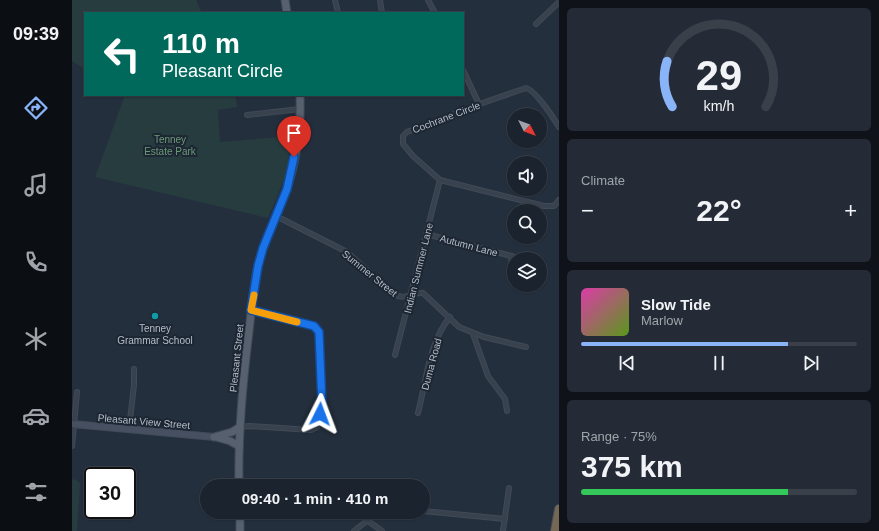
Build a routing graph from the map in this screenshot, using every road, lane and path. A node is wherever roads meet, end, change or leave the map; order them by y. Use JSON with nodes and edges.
{"nodes":[{"id":1,"x":285,"y":0,"type":"edge"},
{"id":2,"x":335,"y":0,"type":"edge"},
{"id":3,"x":380,"y":0,"type":"edge"},
{"id":4,"x":428,"y":0,"type":"edge"},
{"id":5,"x":559,"y":2,"type":"edge"},
{"id":6,"x":287,"y":12,"type":"edge"},
{"id":7,"x":338,"y":12,"type":"edge"},
{"id":8,"x":382,"y":12,"type":"edge"},
{"id":9,"x":434,"y":12,"type":"edge"},
{"id":10,"x":536,"y":24,"type":"dead end"},
{"id":11,"x":464,"y":72,"type":"edge"},
{"id":12,"x":300,"y":96,"type":"edge"},
{"id":13,"x":479,"y":104,"type":"junction"},
{"id":14,"x":301,"y":110,"type":"junction"},
{"id":15,"x":247,"y":114,"type":"dead end"},
{"id":16,"x":559,"y":127,"type":"edge"},
{"id":17,"x":440,"y":180,"type":"junction"},
{"id":18,"x":559,"y":200,"type":"edge"},
{"id":19,"x":276,"y":216,"type":"junction"},
{"id":20,"x":426,"y":234,"type":"junction"},
{"id":21,"x":507,"y":255,"type":"edge"},
{"id":22,"x":411,"y":296,"type":"junction"},
{"id":23,"x":251,"y":310,"type":"junction"},
{"id":24,"x":450,"y":317,"type":"junction"},
{"id":25,"x":473,"y":334,"type":"junction"},
{"id":26,"x":526,"y":347,"type":"dead end"},
{"id":27,"x":396,"y":355,"type":"dead end"},
{"id":28,"x":134,"y":369,"type":"dead end"},
{"id":29,"x":77,"y":392,"type":"dead end"},
{"id":30,"x":507,"y":410,"type":"dead end"},
{"id":31,"x":418,"y":413,"type":"dead end"},
{"id":32,"x":73,"y":425,"type":"edge"},
{"id":33,"x":240,"y":427,"type":"junction"},
{"id":34,"x":129,"y":429,"type":"junction"},
{"id":35,"x":214,"y":437,"type":"junction"},
{"id":36,"x":72,"y":446,"type":"edge"},
{"id":37,"x":239,"y":446,"type":"junction"},
{"id":38,"x":239,"y":479,"type":"edge"},
{"id":39,"x":509,"y":488,"type":"dead end"},
{"id":40,"x":559,"y":509,"type":"edge"},
{"id":41,"x":430,"y":512,"type":"edge"},
{"id":42,"x":240,"y":519,"type":"edge"},
{"id":43,"x":505,"y":519,"type":"junction"},
{"id":44,"x":368,"y":521,"type":"joint"},
{"id":45,"x":240,"y":531,"type":"edge"},
{"id":46,"x":354,"y":531,"type":"edge"},
{"id":47,"x":382,"y":531,"type":"edge"},
{"id":48,"x":503,"y":531,"type":"edge"},
{"id":49,"x":555,"y":531,"type":"edge"}],
"edges":[{"from":1,"to":6,"type":"main road"},
{"from":2,"to":7,"type":"street"},
{"from":3,"to":8,"type":"street"},
{"from":4,"to":9,"type":"street"},
{"from":5,"to":10,"type":"street"},
{"from":11,"to":13,"type":"street"},
{"from":12,"to":14,"type":"main road","name":"Pleasant Street"},
{"from":13,"to":16,"type":"street","name":"Cochrane Circle"},
{"from":13,"to":17,"type":"street","name":"Cochrane Circle"},
{"from":14,"to":15,"type":"street"},
{"from":14,"to":19,"type":"main road","name":"Pleasant Street"},
{"from":17,"to":18,"type":"street","name":"Cochrane Circle"},
{"from":17,"to":20,"type":"street","name":"Indian Summer Lane"},
{"from":19,"to":22,"type":"street","name":"Summer Street"},
{"from":19,"to":23,"type":"main road","name":"Pleasant Street"},
{"from":20,"to":21,"type":"street","name":"Autumn Lane"},
{"from":20,"to":22,"type":"street","name":"Indian Summer Lane"},
{"from":22,"to":24,"type":"street","name":"Summer Street"},
{"from":22,"to":27,"type":"street","name":"Indian Summer Lane"},
{"from":23,"to":33,"type":"main road","name":"Pleasant Street"},
{"from":23,"to":33,"type":"street"},
{"from":24,"to":25,"type":"street","name":"Summer Street"},
{"from":24,"to":31,"type":"street","name":"Duma Road"},
{"from":25,"to":26,"type":"street","name":"Summer Street"},
{"from":25,"to":30,"type":"street"},
{"from":28,"to":34,"type":"street"},
{"from":29,"to":32,"type":"street"},
{"from":32,"to":34,"type":"street","name":"Pleasant View Street"},
{"from":32,"to":36,"type":"street"},
{"from":33,"to":35,"type":"main road"},
{"from":33,"to":37,"type":"main road","name":"Pleasant Street"},
{"from":34,"to":35,"type":"street","name":"Pleasant View Street"},
{"from":35,"to":37,"type":"main road"},
{"from":37,"to":38,"type":"main road","name":"Pleasant Street"},
{"from":39,"to":43,"type":"street"},
{"from":40,"to":49,"type":"highway"},
{"from":41,"to":43,"type":"street"},
{"from":42,"to":45,"type":"main road"},
{"from":43,"to":48,"type":"street"},
{"from":44,"to":46,"type":"street"},
{"from":44,"to":47,"type":"street"}]}
